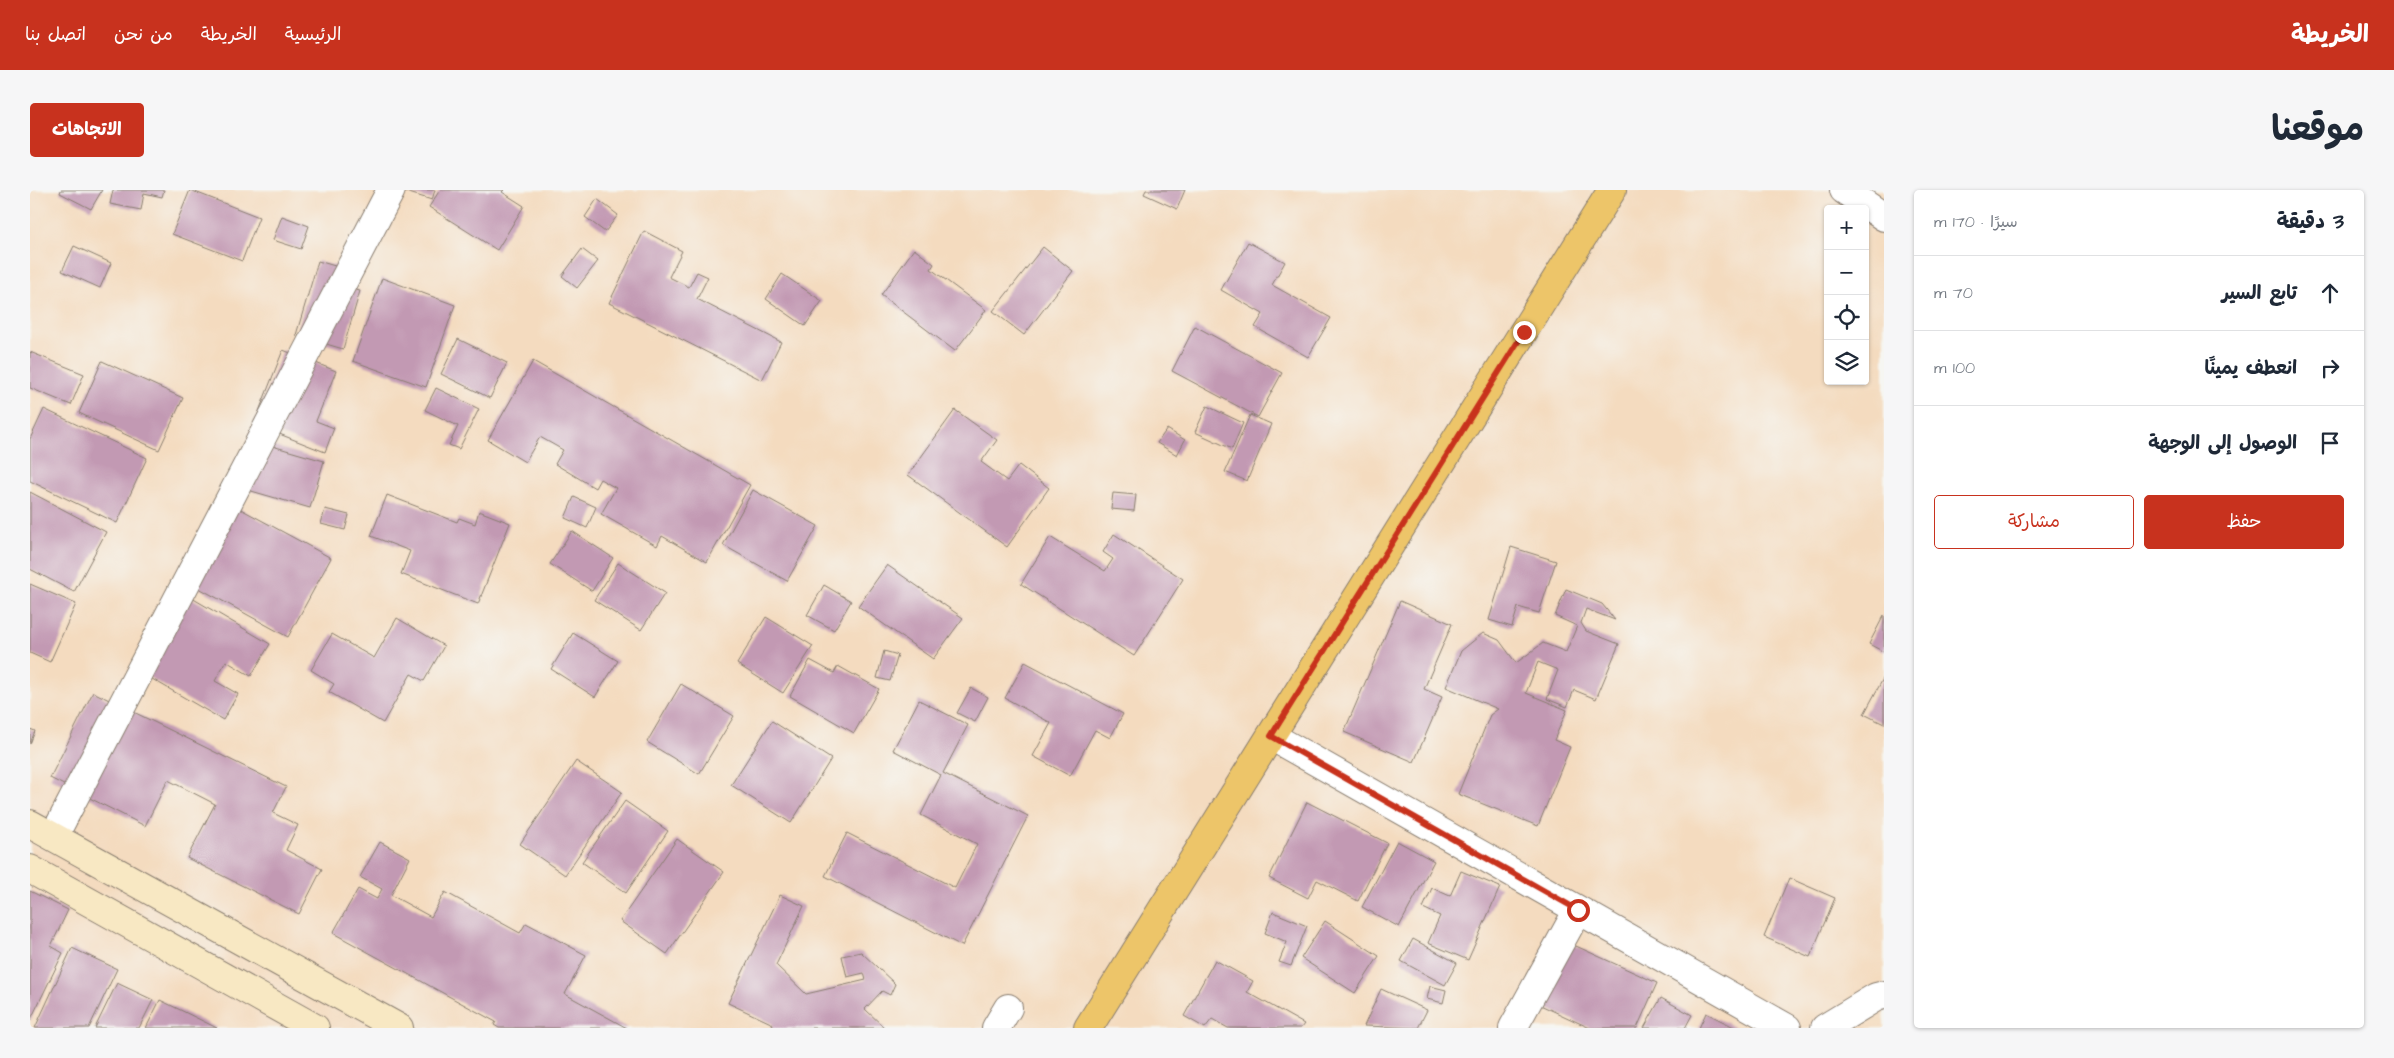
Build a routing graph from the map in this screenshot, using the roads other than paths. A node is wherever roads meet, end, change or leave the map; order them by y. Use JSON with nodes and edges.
{"nodes":[{"id":1,"x":391,"y":190,"type":"edge"},
{"id":2,"x":1612,"y":190,"type":"edge"},
{"id":3,"x":1844,"y":190,"type":"edge"},
{"id":4,"x":1884,"y":217,"type":"edge"},
{"id":5,"x":1271,"y":736,"type":"junction"},
{"id":6,"x":30,"y":824,"type":"edge"},
{"id":7,"x":54,"y":836,"type":"junction"},
{"id":8,"x":30,"y":869,"type":"edge"},
{"id":9,"x":1578,"y":910,"type":"junction"},
{"id":10,"x":1884,"y":995,"type":"edge"},
{"id":11,"x":315,"y":1028,"type":"edge"},
{"id":12,"x":399,"y":1028,"type":"edge"},
{"id":13,"x":1088,"y":1028,"type":"edge"},
{"id":14,"x":1513,"y":1028,"type":"edge"},
{"id":15,"x":1788,"y":1028,"type":"edge"},
{"id":16,"x":1825,"y":1028,"type":"edge"}],
"edges":[{"from":1,"to":7,"type":"street"},
{"from":2,"to":5,"type":"main road"},
{"from":3,"to":4,"type":"street"},
{"from":5,"to":9,"type":"street"},
{"from":5,"to":13,"type":"main road"},
{"from":6,"to":7,"type":"main road"},
{"from":7,"to":12,"type":"main road"},
{"from":8,"to":11,"type":"main road"},
{"from":9,"to":14,"type":"street"},
{"from":9,"to":15,"type":"street"},
{"from":10,"to":16,"type":"street"}]}
